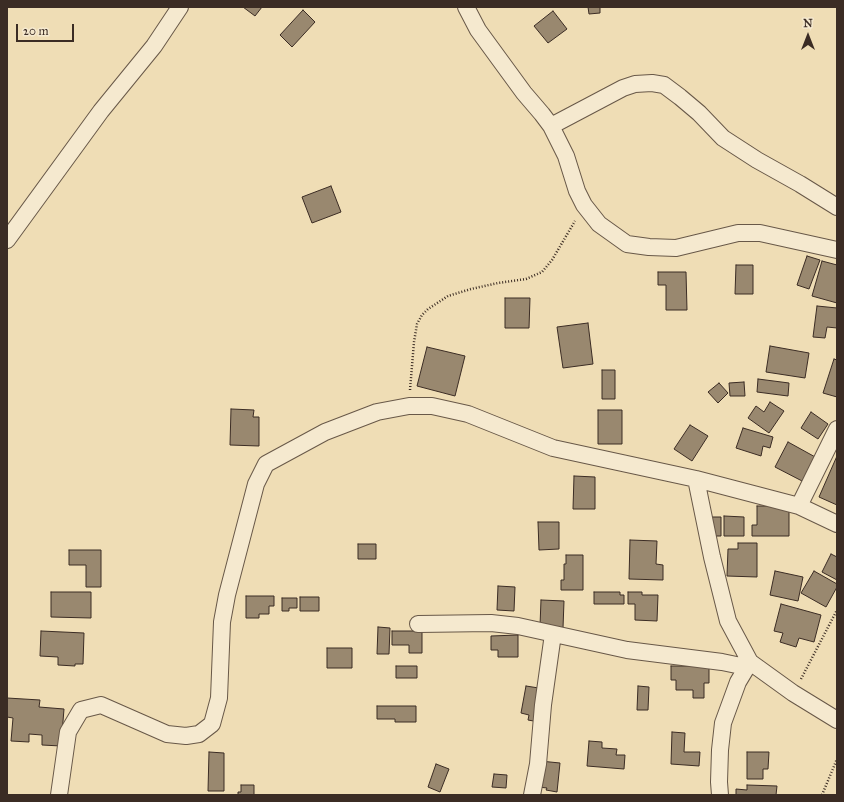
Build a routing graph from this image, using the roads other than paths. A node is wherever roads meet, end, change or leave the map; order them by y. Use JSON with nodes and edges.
{"nodes":[{"id":1,"x":180,"y":7,"type":"edge"},
{"id":2,"x":466,"y":7,"type":"edge"},
{"id":3,"x":551,"y":126,"type":"junction"},
{"id":4,"x":837,"y":207,"type":"edge"},
{"id":5,"x":7,"y":240,"type":"edge"},
{"id":6,"x":837,"y":250,"type":"edge"},
{"id":7,"x":837,"y":429,"type":"edge"},
{"id":8,"x":696,"y":479,"type":"junction"},
{"id":9,"x":799,"y":506,"type":"junction"},
{"id":10,"x":837,"y":524,"type":"edge"},
{"id":11,"x":418,"y":624,"type":"dead end"},
{"id":12,"x":553,"y":634,"type":"junction"},
{"id":13,"x":748,"y":664,"type":"junction"},
{"id":14,"x":837,"y":720,"type":"edge"},
{"id":15,"x":59,"y":795,"type":"edge"},
{"id":16,"x":532,"y":795,"type":"edge"},
{"id":17,"x":720,"y":795,"type":"edge"}],
"edges":[{"from":1,"to":5,"type":"street"},
{"from":2,"to":3,"type":"street"},
{"from":3,"to":4,"type":"street"},
{"from":3,"to":6,"type":"street"},
{"from":7,"to":9,"type":"street"},
{"from":8,"to":9,"type":"street"},
{"from":8,"to":13,"type":"street"},
{"from":8,"to":15,"type":"street"},
{"from":9,"to":10,"type":"street"},
{"from":11,"to":12,"type":"street"},
{"from":12,"to":13,"type":"street"},
{"from":12,"to":16,"type":"street"},
{"from":13,"to":14,"type":"street"},
{"from":13,"to":17,"type":"street"}]}
